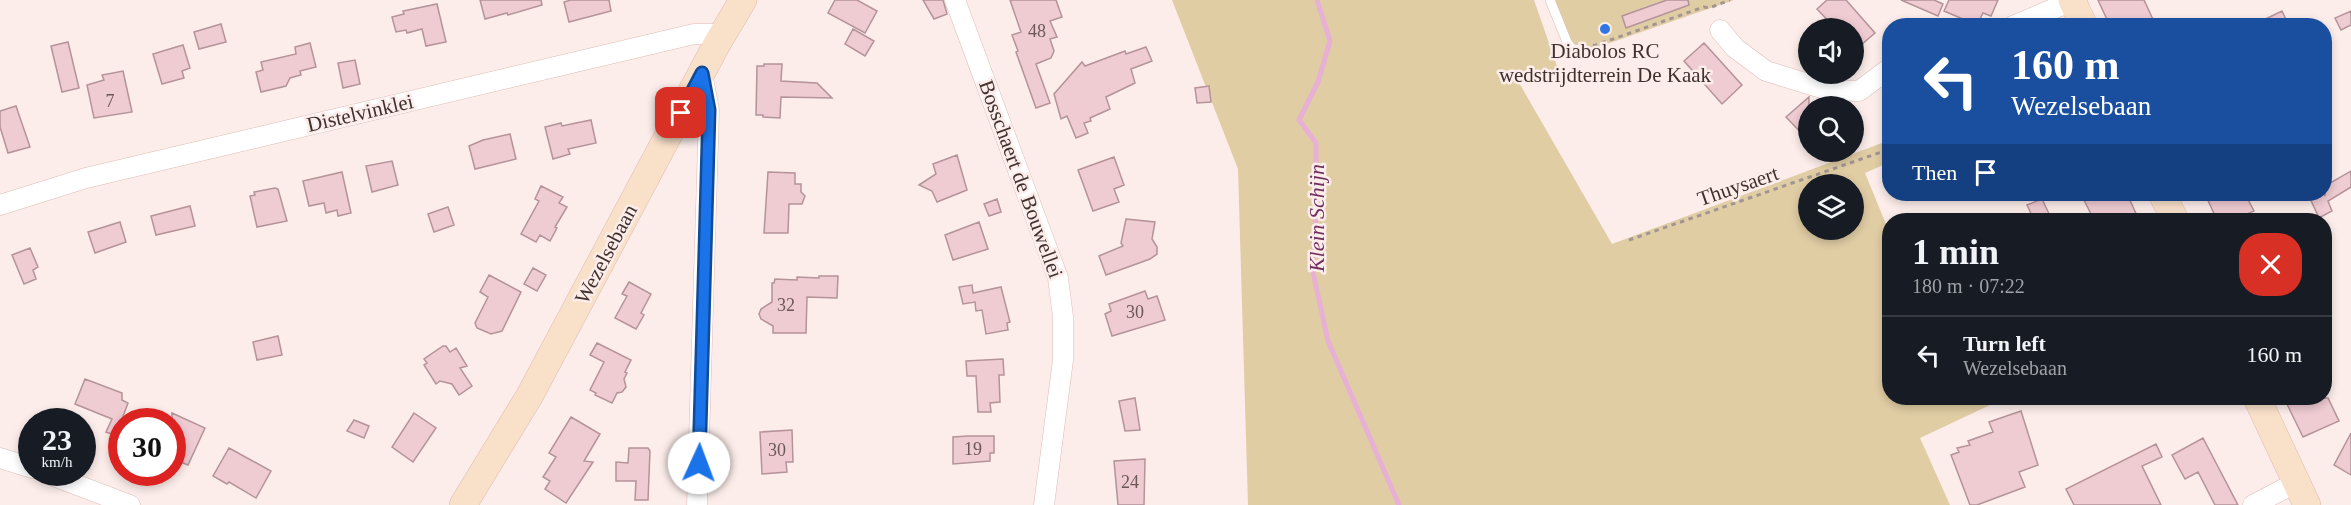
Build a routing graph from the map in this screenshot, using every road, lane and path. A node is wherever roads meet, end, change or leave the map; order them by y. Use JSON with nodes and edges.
{"nodes":[{"id":1,"x":743,"y":0,"type":"edge"},
{"id":2,"x":955,"y":0,"type":"edge"},
{"id":3,"x":1550,"y":0,"type":"edge"},
{"id":4,"x":1730,"y":0,"type":"edge"},
{"id":5,"x":2072,"y":0,"type":"edge"},
{"id":6,"x":2031,"y":18,"type":"edge"},
{"id":7,"x":2080,"y":18,"type":"edge"},
{"id":8,"x":1720,"y":30,"type":"dead end"},
{"id":9,"x":723,"y":34,"type":"junction"},
{"id":10,"x":1582,"y":50,"type":"joint"},
{"id":11,"x":702,"y":73,"type":"junction"},
{"id":12,"x":1882,"y":74,"type":"edge"},
{"id":13,"x":1882,"y":152,"type":"edge"},
{"id":14,"x":0,"y":205,"type":"edge"},
{"id":15,"x":1629,"y":240,"type":"dead end"},
{"id":16,"x":2261,"y":405,"type":"edge"},
{"id":17,"x":0,"y":458,"type":"edge"},
{"id":18,"x":18,"y":464,"type":"edge"},
{"id":19,"x":80,"y":486,"type":"edge"},
{"id":20,"x":2302,"y":494,"type":"edge"},
{"id":21,"x":130,"y":505,"type":"edge"},
{"id":22,"x":463,"y":505,"type":"edge"},
{"id":23,"x":697,"y":505,"type":"edge"},
{"id":24,"x":1044,"y":505,"type":"edge"},
{"id":25,"x":2253,"y":505,"type":"edge"}],
"edges":[{"from":1,"to":9,"type":"street","name":"Wezelsebaan"},
{"from":2,"to":24,"type":"street","name":"Bosschaert de Bouwellei"},
{"from":3,"to":10,"type":"lane"},
{"from":4,"to":10,"type":"path"},
{"from":5,"to":6,"type":"street"},
{"from":5,"to":7,"type":"street"},
{"from":8,"to":12,"type":"street"},
{"from":9,"to":11,"type":"street","name":"Wezelsebaan"},
{"from":9,"to":14,"type":"street","name":"Distelvinklei"},
{"from":11,"to":22,"type":"street","name":"Wezelsebaan"},
{"from":11,"to":23,"type":"street"},
{"from":13,"to":15,"type":"path","name":"Thuysaert"},
{"from":16,"to":20,"type":"street"},
{"from":17,"to":18,"type":"street"},
{"from":19,"to":21,"type":"street"},
{"from":20,"to":25,"type":"street"}]}
